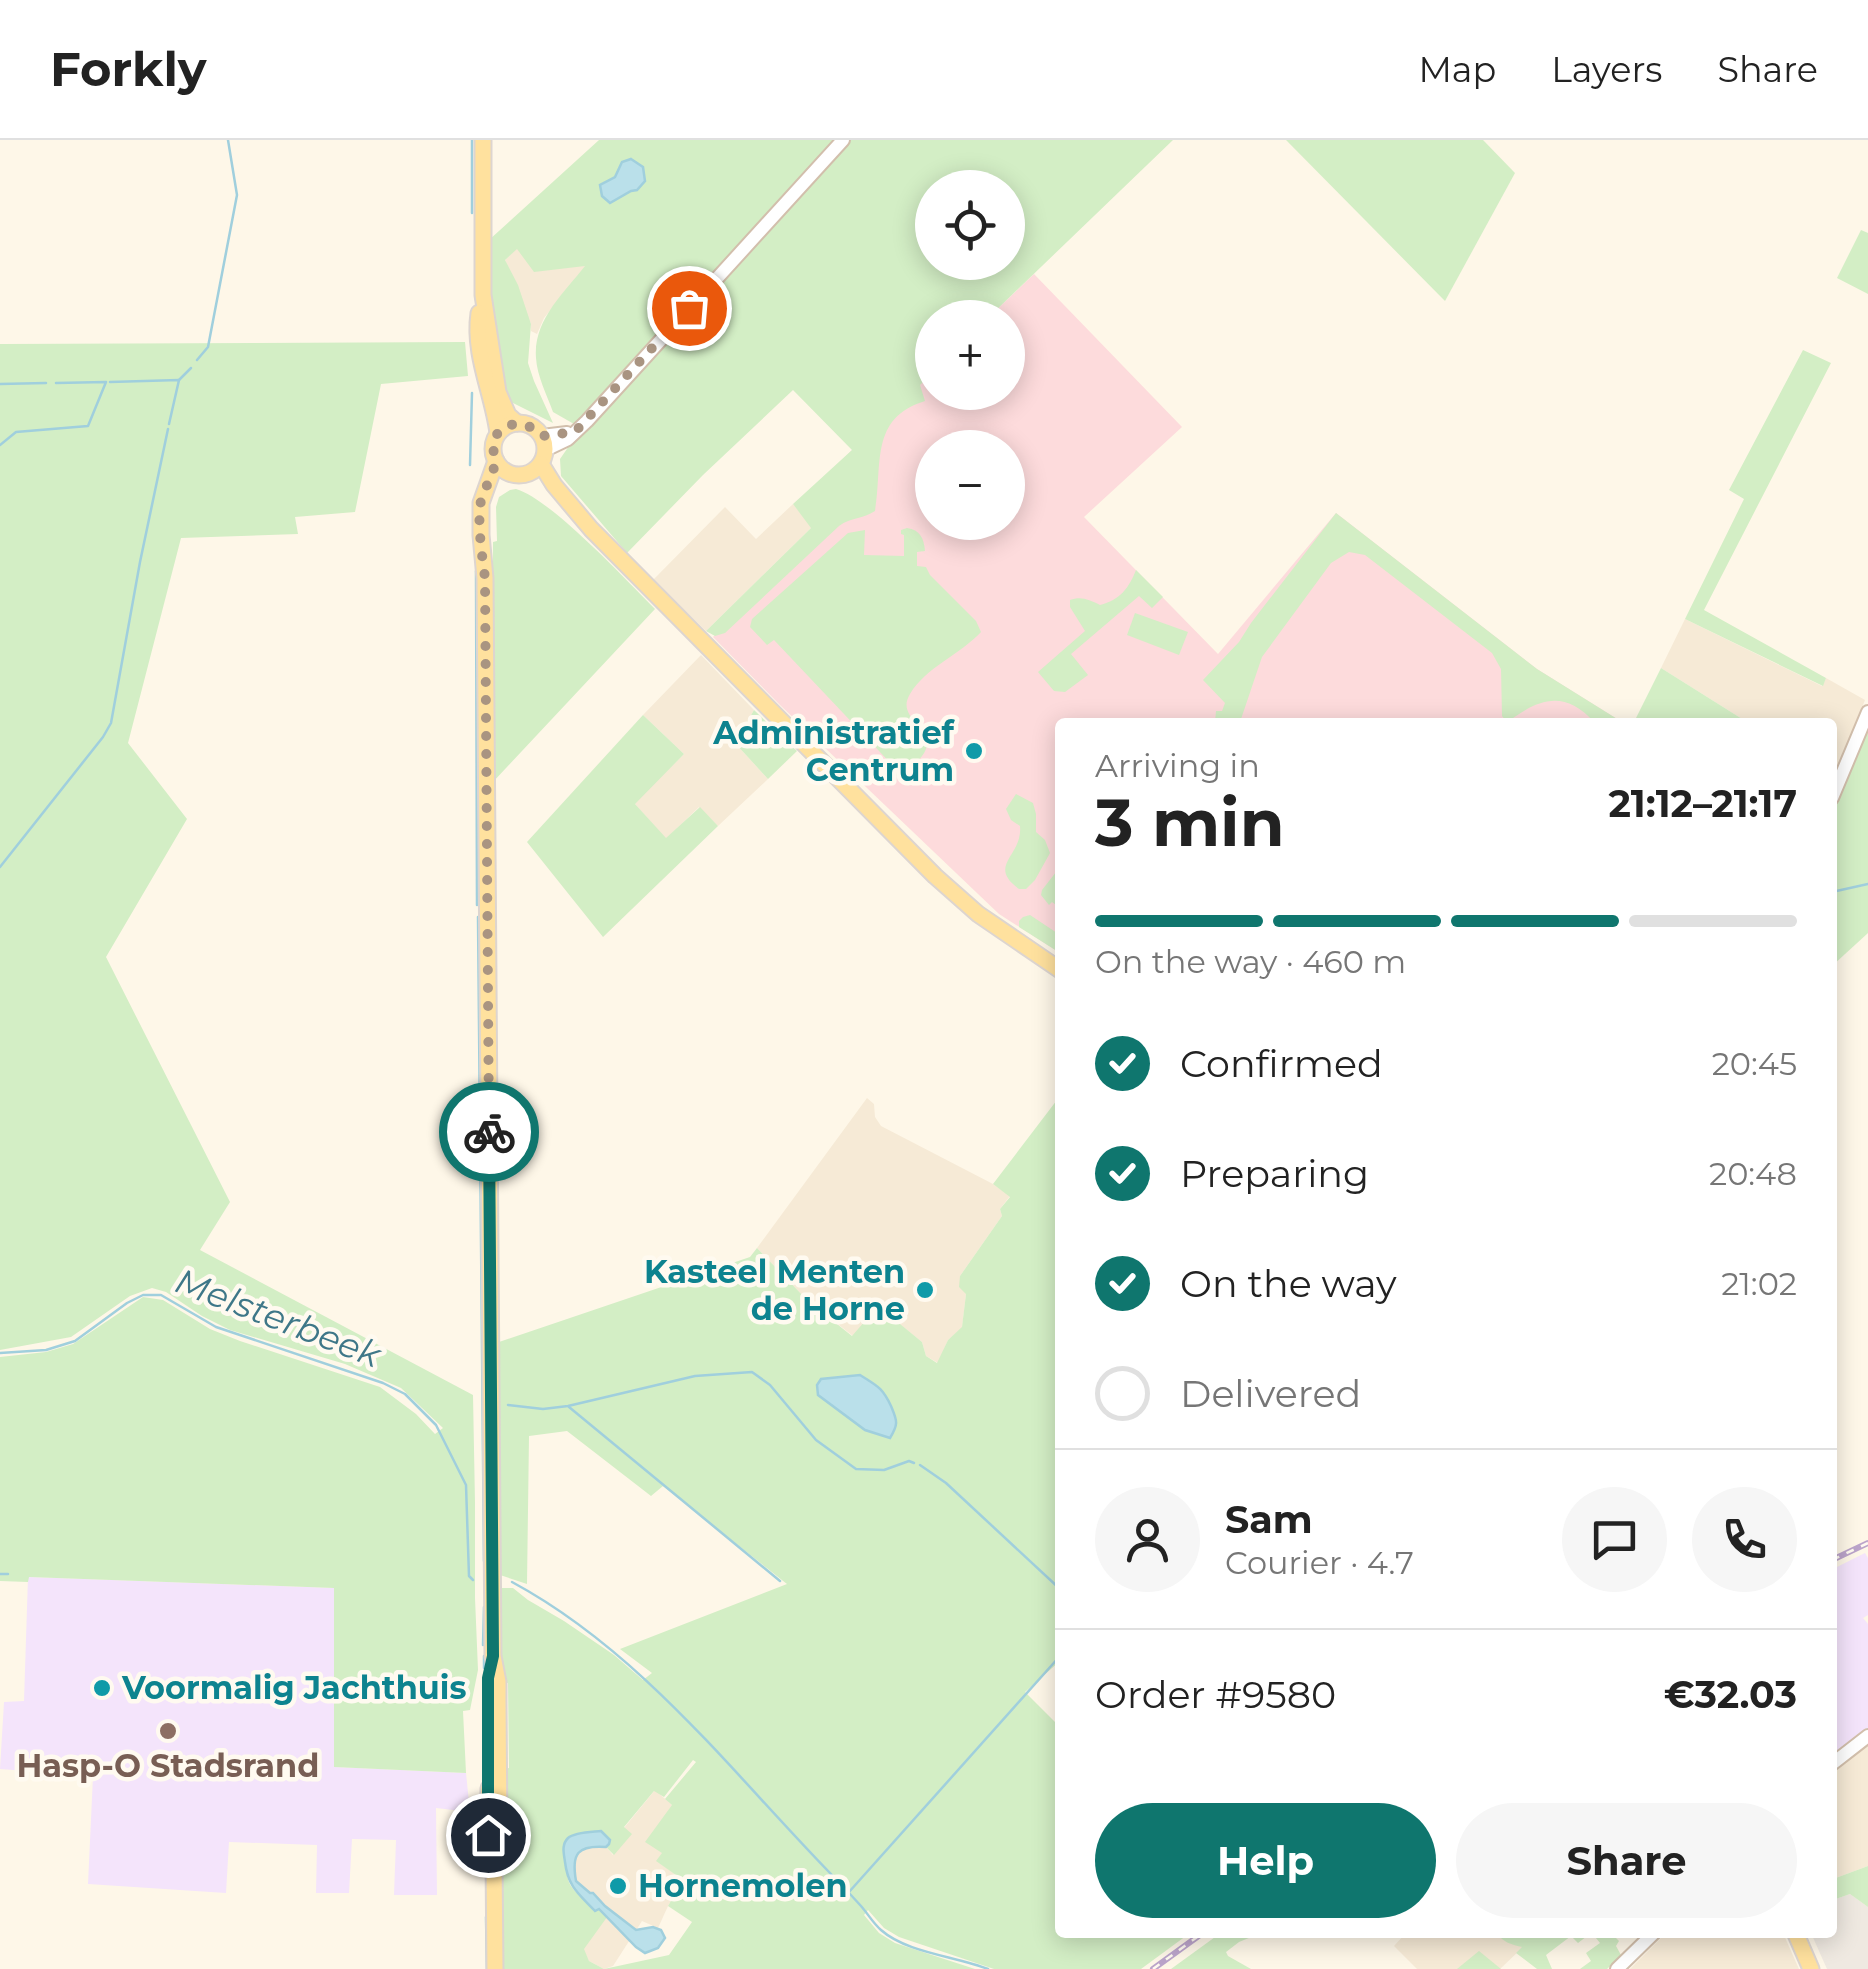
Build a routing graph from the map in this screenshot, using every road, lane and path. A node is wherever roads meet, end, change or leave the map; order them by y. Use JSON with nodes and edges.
{"nodes":[{"id":1,"x":482,"y":140,"type":"edge"},
{"id":2,"x":843,"y":140,"type":"edge"},
{"id":3,"x":483,"y":295,"type":"junction"},
{"id":4,"x":517,"y":423,"type":"junction"},
{"id":5,"x":498,"y":433,"type":"junction"},
{"id":6,"x":539,"y":456,"type":"junction"},
{"id":7,"x":496,"y":461,"type":"junction"},
{"id":8,"x":510,"y":474,"type":"junction"},
{"id":9,"x":485,"y":578,"type":"junction"},
{"id":10,"x":1868,"y":712,"type":"edge"},
{"id":11,"x":1837,"y":786,"type":"edge"},
{"id":12,"x":1055,"y":967,"type":"edge"},
{"id":13,"x":1868,"y":1736,"type":"edge"},
{"id":14,"x":1837,"y":1760,"type":"edge"},
{"id":15,"x":1649,"y":1938,"type":"edge"},
{"id":16,"x":1798,"y":1938,"type":"edge"},
{"id":17,"x":495,"y":1969,"type":"edge"},
{"id":18,"x":1617,"y":1969,"type":"edge"},
{"id":19,"x":1811,"y":1969,"type":"edge"}],
"edges":[{"from":1,"to":3,"type":"main road"},
{"from":2,"to":6,"type":"street"},
{"from":3,"to":4,"type":"main road"},
{"from":3,"to":5,"type":"main road"},
{"from":4,"to":5,"type":"main road"},
{"from":4,"to":6,"type":"main road"},
{"from":5,"to":7,"type":"main road"},
{"from":6,"to":8,"type":"main road"},
{"from":6,"to":12,"type":"main road"},
{"from":7,"to":8,"type":"main road"},
{"from":7,"to":9,"type":"main road"},
{"from":8,"to":9,"type":"main road"},
{"from":9,"to":17,"type":"main road"},
{"from":10,"to":11,"type":"street"},
{"from":13,"to":14,"type":"street"},
{"from":15,"to":18,"type":"street"},
{"from":16,"to":19,"type":"main road"}]}
